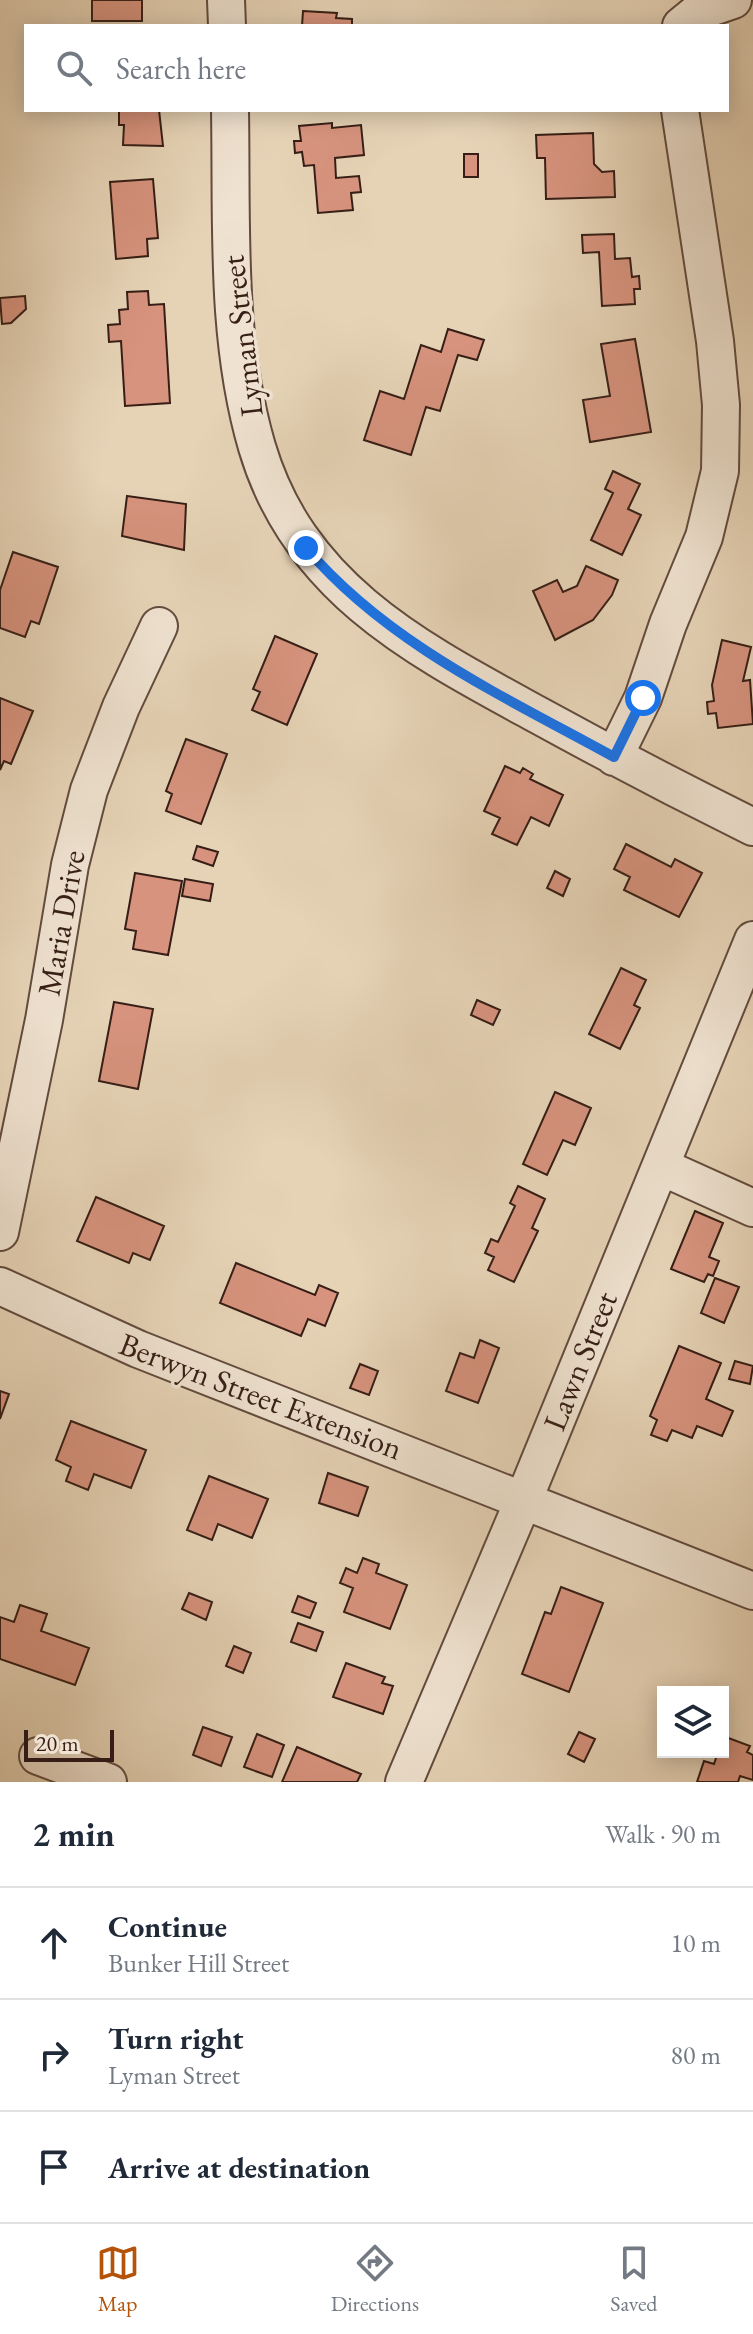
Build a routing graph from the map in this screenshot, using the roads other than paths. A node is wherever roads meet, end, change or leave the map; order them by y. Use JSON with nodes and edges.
{"nodes":[{"id":1,"x":226,"y":0,"type":"edge"},
{"id":2,"x":733,"y":0,"type":"edge"},
{"id":3,"x":227,"y":24,"type":"edge"},
{"id":4,"x":683,"y":24,"type":"edge"},
{"id":5,"x":230,"y":112,"type":"edge"},
{"id":6,"x":680,"y":112,"type":"edge"},
{"id":7,"x":159,"y":626,"type":"dead end"},
{"id":8,"x":614,"y":757,"type":"junction"},
{"id":9,"x":753,"y":827,"type":"edge"},
{"id":10,"x":753,"y":940,"type":"edge"},
{"id":11,"x":662,"y":1167,"type":"junction"},
{"id":12,"x":753,"y":1208,"type":"edge"},
{"id":13,"x":0,"y":1232,"type":"edge"},
{"id":14,"x":0,"y":1286,"type":"edge"},
{"id":15,"x":524,"y":1499,"type":"junction"},
{"id":16,"x":753,"y":1591,"type":"edge"},
{"id":17,"x":38,"y":1756,"type":"dead end"},
{"id":18,"x":108,"y":1782,"type":"edge"},
{"id":19,"x":404,"y":1782,"type":"edge"}],
"edges":[{"from":1,"to":3,"type":"street"},
{"from":2,"to":4,"type":"street"},
{"from":5,"to":8,"type":"street","name":"Lyman Street"},
{"from":6,"to":8,"type":"street"},
{"from":7,"to":13,"type":"street","name":"Maria Drive"},
{"from":8,"to":9,"type":"street","name":"Lyman Street"},
{"from":10,"to":11,"type":"street","name":"Lawn Street"},
{"from":11,"to":12,"type":"street"},
{"from":11,"to":15,"type":"street","name":"Lawn Street"},
{"from":14,"to":15,"type":"street","name":"Berwyn Street Extension"},
{"from":15,"to":16,"type":"street","name":"Berwyn Street Extension"},
{"from":15,"to":19,"type":"street","name":"Lawn Street"},
{"from":17,"to":18,"type":"street"}]}
